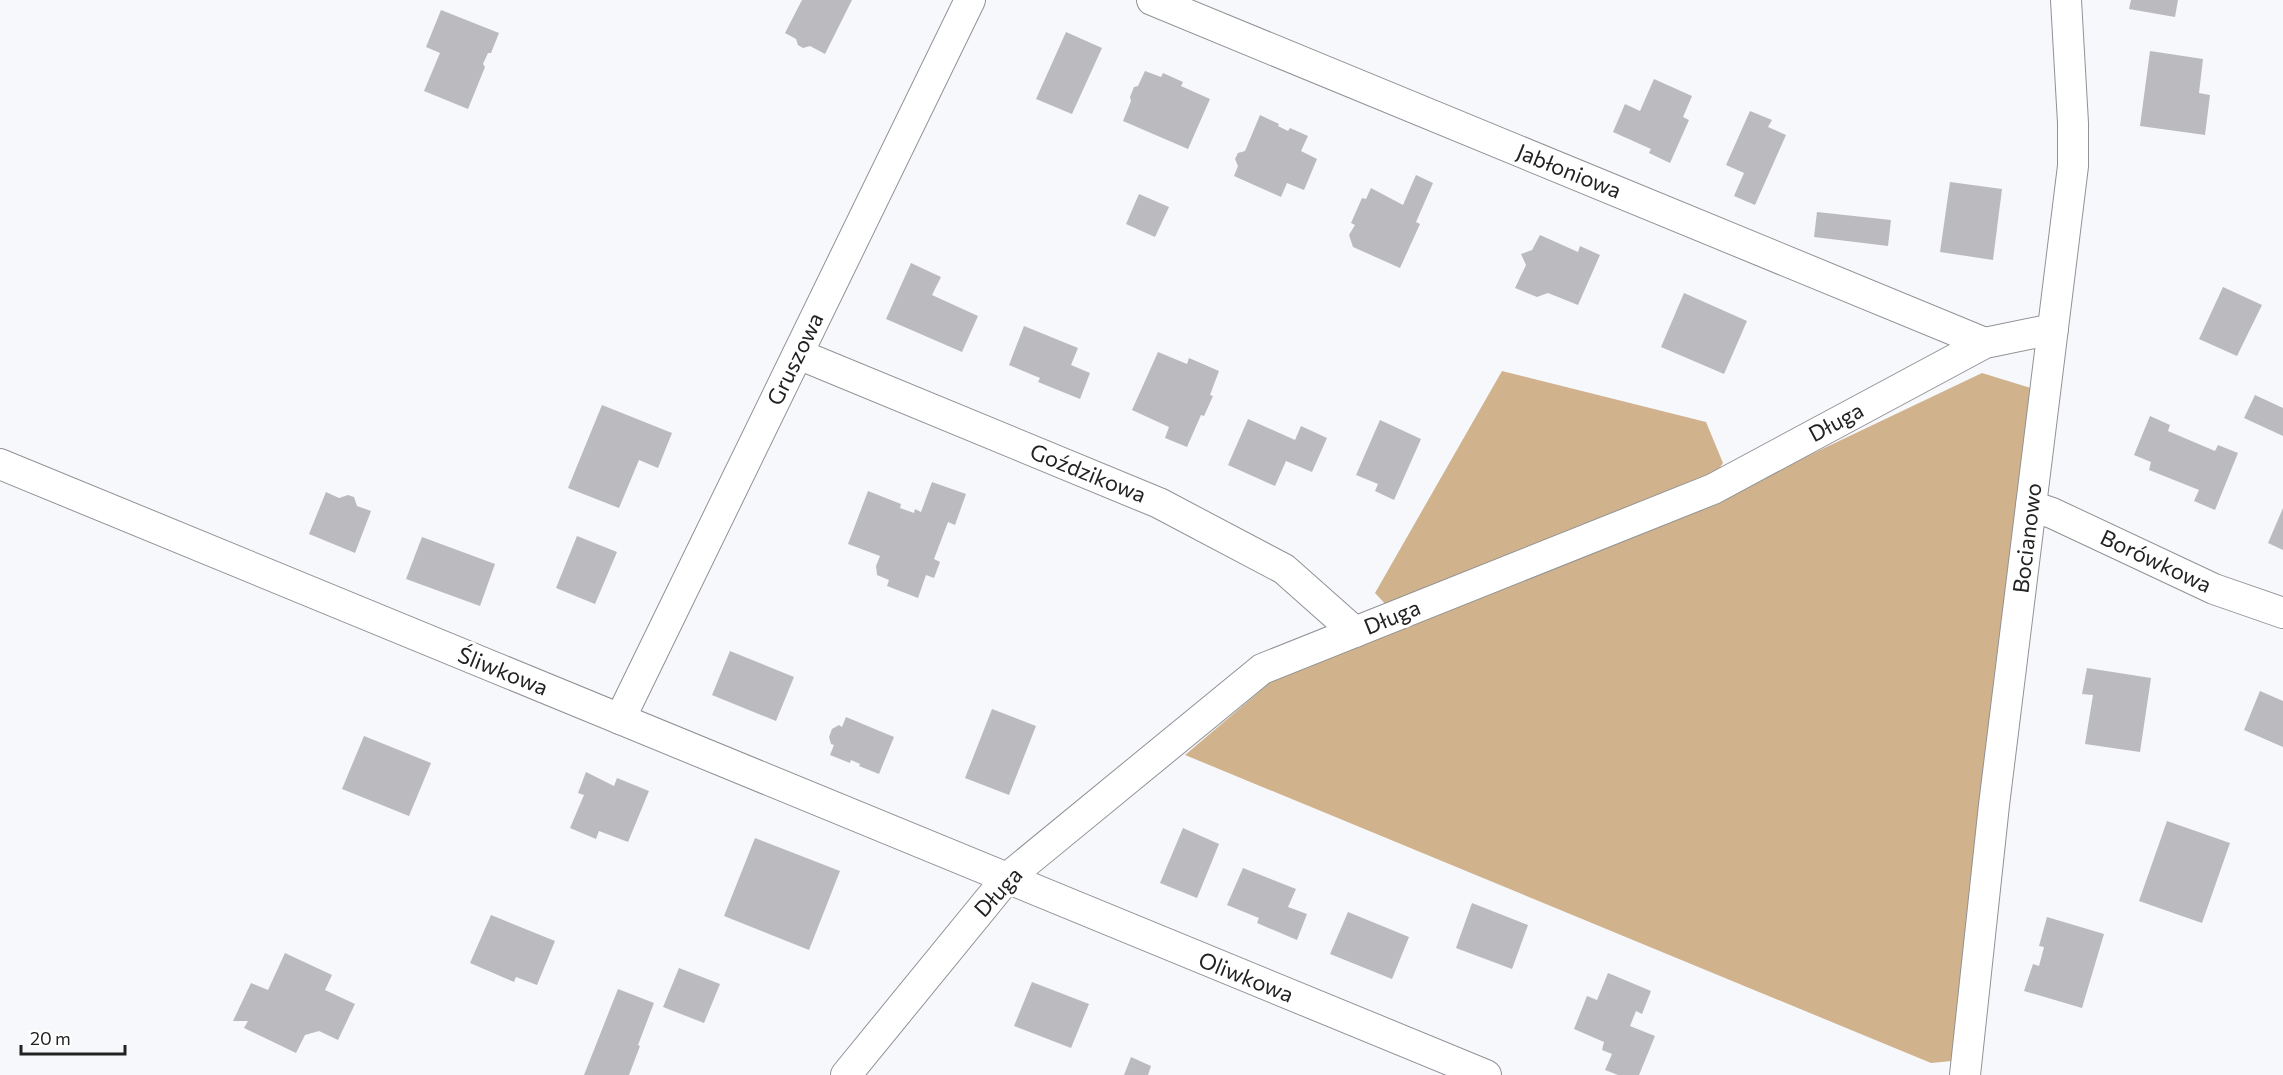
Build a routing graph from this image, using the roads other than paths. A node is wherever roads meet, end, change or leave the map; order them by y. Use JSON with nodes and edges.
{"nodes":[{"id":1,"x":970,"y":0,"type":"edge"},
{"id":2,"x":1152,"y":0,"type":"edge"},
{"id":3,"x":2066,"y":0,"type":"edge"},
{"id":4,"x":2053,"y":329,"type":"junction"},
{"id":5,"x":1985,"y":343,"type":"junction"},
{"id":6,"x":798,"y":354,"type":"junction"},
{"id":7,"x":0,"y":465,"type":"edge"},
{"id":8,"x":2031,"y":506,"type":"junction"},
{"id":9,"x":2283,"y":613,"type":"edge"},
{"id":10,"x":1355,"y":632,"type":"junction"},
{"id":11,"x":620,"y":719,"type":"junction"},
{"id":12,"x":1006,"y":879,"type":"junction"},
{"id":13,"x":846,"y":1075,"type":"edge"},
{"id":14,"x":1486,"y":1075,"type":"edge"},
{"id":15,"x":1965,"y":1075,"type":"edge"}],
"edges":[{"from":1,"to":6,"type":"street","name":"Gruszowa"},
{"from":2,"to":5,"type":"street","name":"Jabłoniowa"},
{"from":3,"to":4,"type":"street","name":"Bocianowo"},
{"from":4,"to":5,"type":"street","name":"Długa"},
{"from":4,"to":8,"type":"street","name":"Bocianowo"},
{"from":5,"to":10,"type":"street","name":"Długa"},
{"from":6,"to":10,"type":"street","name":"Goździkowa"},
{"from":6,"to":11,"type":"street","name":"Gruszowa"},
{"from":7,"to":11,"type":"street","name":"Śliwkowa"},
{"from":8,"to":9,"type":"street","name":"Borówkowa"},
{"from":8,"to":15,"type":"street","name":"Bocianowo"},
{"from":10,"to":12,"type":"street","name":"Długa"},
{"from":11,"to":12,"type":"street","name":"Śliwkowa"},
{"from":12,"to":13,"type":"street","name":"Długa"},
{"from":12,"to":14,"type":"street","name":"Oliwkowa"}]}
